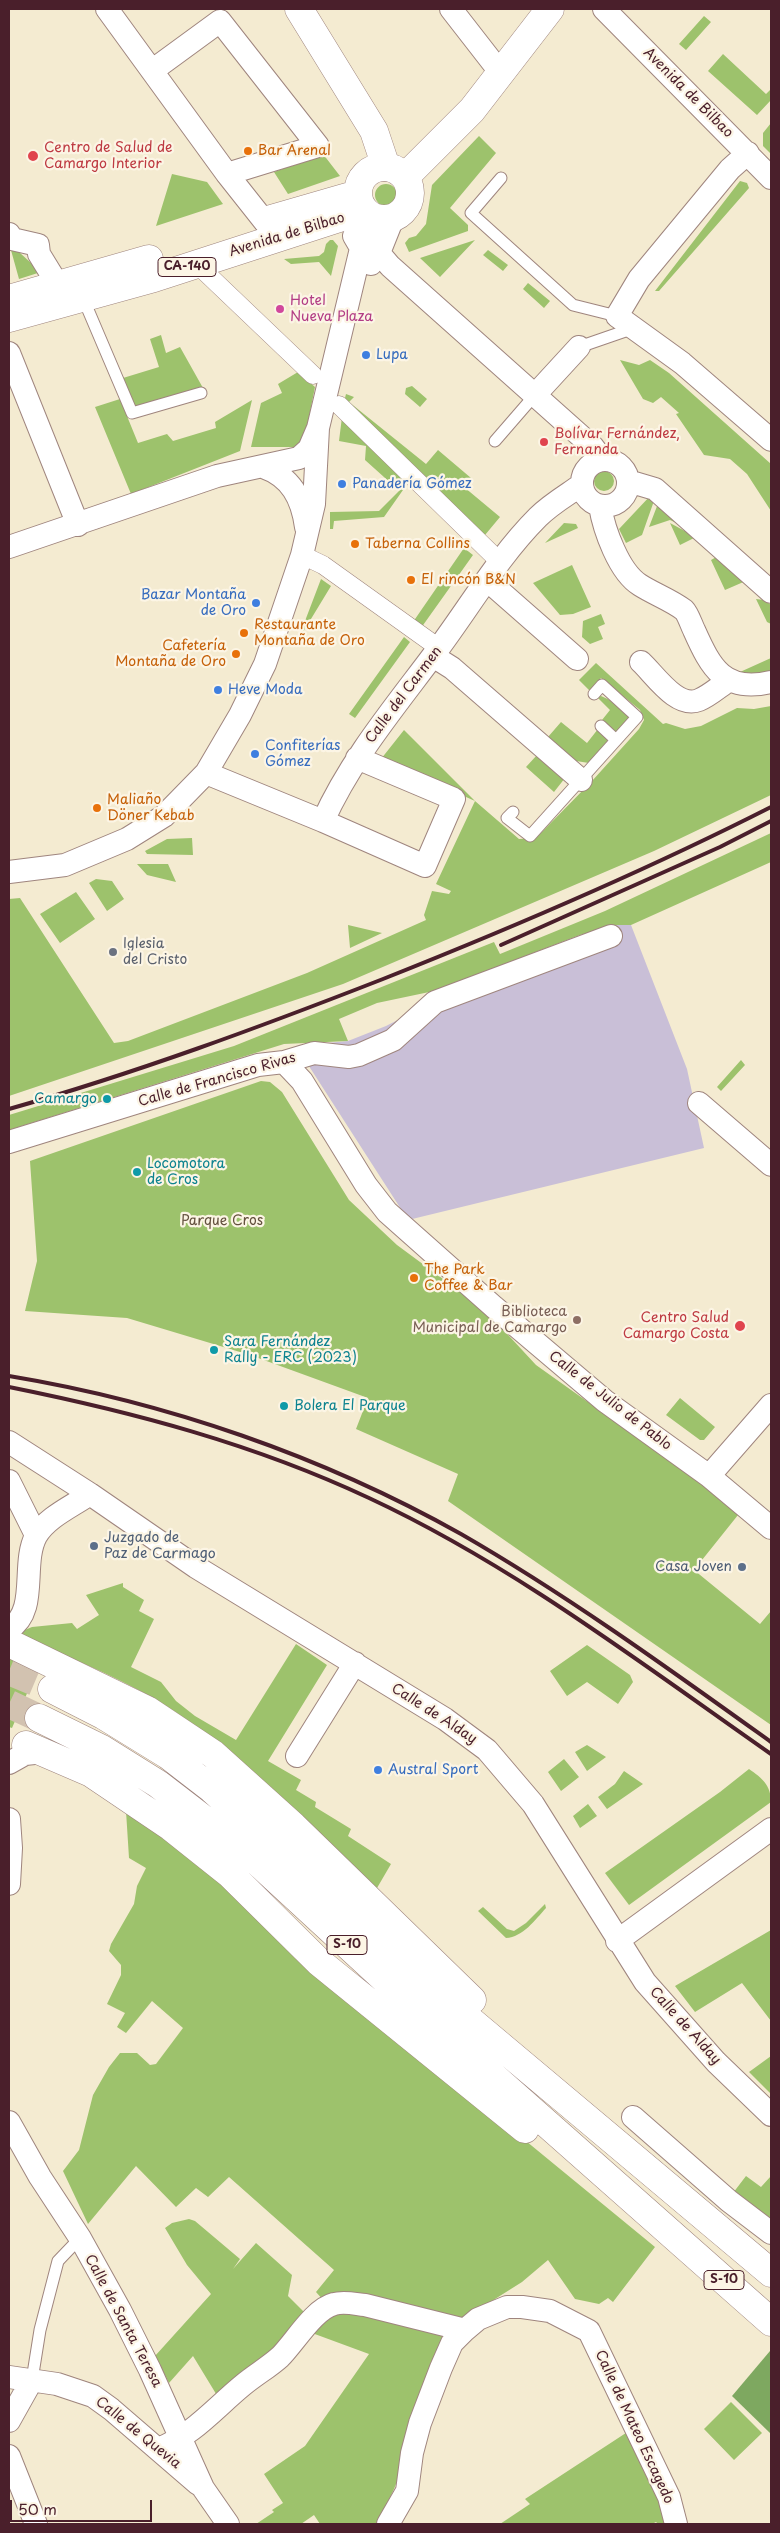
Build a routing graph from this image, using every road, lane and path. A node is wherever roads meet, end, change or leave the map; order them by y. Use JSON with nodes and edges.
{"nodes":[{"id":1,"x":107,"y":9,"type":"edge"},
{"id":2,"x":299,"y":9,"type":"edge"},
{"id":3,"x":451,"y":9,"type":"edge"},
{"id":4,"x":550,"y":9,"type":"edge"},
{"id":5,"x":604,"y":9,"type":"edge"},
{"id":6,"x":153,"y":70,"type":"junction"},
{"id":7,"x":500,"y":72,"type":"junction"},
{"id":8,"x":748,"y":153,"type":"junction"},
{"id":9,"x":395,"y":172,"type":"junction"},
{"id":10,"x":227,"y":174,"type":"junction"},
{"id":11,"x":502,"y":178,"type":"dead end"},
{"id":12,"x":771,"y":178,"type":"edge"},
{"id":13,"x":365,"y":211,"type":"junction"},
{"id":14,"x":265,"y":222,"type":"junction"},
{"id":15,"x":9,"y":234,"type":"edge"},
{"id":16,"x":370,"y":251,"type":"junction"},
{"id":17,"x":204,"y":271,"type":"dead end"},
{"id":18,"x":58,"y":285,"type":"junction"},
{"id":19,"x":84,"y":298,"type":"junction"},
{"id":20,"x":9,"y":299,"type":"edge"},
{"id":21,"x":9,"y":318,"type":"edge"},
{"id":22,"x":625,"y":322,"type":"junction"},
{"id":23,"x":579,"y":347,"type":"joint"},
{"id":24,"x":9,"y":353,"type":"edge"},
{"id":25,"x":313,"y":375,"type":"dead end"},
{"id":26,"x":201,"y":393,"type":"dead end"},
{"id":27,"x":534,"y":396,"type":"junction"},
{"id":28,"x":338,"y":405,"type":"dead end"},
{"id":29,"x":318,"y":428,"type":"junction"},
{"id":30,"x":494,"y":440,"type":"dead end"},
{"id":31,"x":771,"y":440,"type":"edge"},
{"id":32,"x":602,"y":459,"type":"junction"},
{"id":33,"x":263,"y":467,"type":"junction"},
{"id":34,"x":628,"y":481,"type":"junction"},
{"id":35,"x":581,"y":485,"type":"junction"},
{"id":36,"x":600,"y":506,"type":"junction"},
{"id":37,"x":78,"y":524,"type":"junction"},
{"id":38,"x":305,"y":544,"type":"junction"},
{"id":39,"x":9,"y":547,"type":"edge"},
{"id":40,"x":499,"y":561,"type":"junction"},
{"id":41,"x":487,"y":580,"type":"junction"},
{"id":42,"x":771,"y":592,"type":"edge"},
{"id":43,"x":436,"y":652,"type":"junction"},
{"id":44,"x":577,"y":659,"type":"dead end"},
{"id":45,"x":641,"y":662,"type":"dead end"},
{"id":46,"x":728,"y":681,"type":"junction"},
{"id":47,"x":771,"y":682,"type":"edge"},
{"id":48,"x":594,"y":694,"type":"dead end"},
{"id":49,"x":601,"y":726,"type":"dead end"},
{"id":50,"x":616,"y":740,"type":"junction"},
{"id":51,"x":357,"y":758,"type":"junction"},
{"id":52,"x":206,"y":773,"type":"junction"},
{"id":53,"x":581,"y":780,"type":"junction"},
{"id":54,"x":512,"y":812,"type":"dead end"},
{"id":55,"x":323,"y":821,"type":"junction"},
{"id":56,"x":9,"y":872,"type":"edge"},
{"id":57,"x":611,"y":936,"type":"dead end"},
{"id":58,"x":284,"y":1062,"type":"junction"},
{"id":59,"x":699,"y":1103,"type":"dead end"},
{"id":60,"x":9,"y":1142,"type":"edge"},
{"id":61,"x":771,"y":1165,"type":"edge"},
{"id":62,"x":771,"y":1407,"type":"edge"},
{"id":63,"x":9,"y":1442,"type":"edge"},
{"id":64,"x":709,"y":1476,"type":"junction"},
{"id":65,"x":9,"y":1481,"type":"edge"},
{"id":66,"x":90,"y":1494,"type":"junction"},
{"id":67,"x":771,"y":1528,"type":"edge"},
{"id":68,"x":36,"y":1535,"type":"junction"},
{"id":69,"x":9,"y":1629,"type":"edge"},
{"id":70,"x":9,"y":1643,"type":"edge"},
{"id":71,"x":355,"y":1664,"type":"junction"},
{"id":72,"x":52,"y":1689,"type":"tunnel mouth"},
{"id":73,"x":39,"y":1718,"type":"tunnel mouth"},
{"id":74,"x":22,"y":1749,"type":"edge"},
{"id":75,"x":297,"y":1756,"type":"dead end"},
{"id":76,"x":9,"y":1819,"type":"edge"},
{"id":77,"x":771,"y":1829,"type":"edge"},
{"id":78,"x":9,"y":1884,"type":"edge"},
{"id":79,"x":617,"y":1941,"type":"junction"},
{"id":80,"x":566,"y":2102,"type":"junction"},
{"id":81,"x":771,"y":2115,"type":"edge"},
{"id":82,"x":633,"y":2117,"type":"dead end"},
{"id":83,"x":9,"y":2122,"type":"edge"},
{"id":84,"x":622,"y":2192,"type":"junction"},
{"id":85,"x":771,"y":2233,"type":"edge"},
{"id":86,"x":80,"y":2238,"type":"junction"},
{"id":87,"x":771,"y":2273,"type":"edge"},
{"id":88,"x":771,"y":2322,"type":"edge"},
{"id":89,"x":465,"y":2330,"type":"junction"},
{"id":90,"x":9,"y":2377,"type":"edge"},
{"id":91,"x":32,"y":2380,"type":"junction"},
{"id":92,"x":9,"y":2421,"type":"edge"},
{"id":93,"x":181,"y":2436,"type":"junction"},
{"id":94,"x":158,"y":2449,"type":"junction"},
{"id":95,"x":9,"y":2456,"type":"edge"},
{"id":96,"x":203,"y":2488,"type":"junction"},
{"id":97,"x":36,"y":2524,"type":"edge"},
{"id":98,"x":228,"y":2524,"type":"edge"},
{"id":99,"x":388,"y":2524,"type":"edge"},
{"id":100,"x":676,"y":2524,"type":"edge"}],
"edges":[{"from":1,"to":6,"type":"street"},
{"from":2,"to":9,"type":"main road"},
{"from":3,"to":7,"type":"street"},
{"from":4,"to":7,"type":"main road"},
{"from":5,"to":8,"type":"street","name":"Avenida de Bilbao"},
{"from":6,"to":10,"type":"street"},
{"from":6,"to":10,"type":"street"},
{"from":7,"to":9,"type":"main road"},
{"from":8,"to":12,"type":"street","name":"Avenida de Bilbao"},
{"from":8,"to":22,"type":"street"},
{"from":9,"to":13,"type":"main road"},
{"from":9,"to":13,"type":"main road"},
{"from":10,"to":14,"type":"street"},
{"from":11,"to":22,"type":"lane"},
{"from":13,"to":14,"type":"main road","name":"Avenida de Bilbao","number":"CA-140"},
{"from":13,"to":16,"type":"street"},
{"from":13,"to":16,"type":"street"},
{"from":13,"to":19,"type":"main road","name":"Avenida de Bilbao","number":"CA-140"},
{"from":14,"to":18,"type":"main road","name":"Avenida de Bilbao","number":"CA-140"},
{"from":15,"to":18,"type":"street"},
{"from":16,"to":27,"type":"street"},
{"from":16,"to":29,"type":"street"},
{"from":17,"to":25,"type":"street"},
{"from":18,"to":20,"type":"main road","name":"Avenida de Bilbao","number":"CA-140"},
{"from":19,"to":21,"type":"main road","name":"Avenida de Bilbao","number":"CA-140"},
{"from":19,"to":26,"type":"lane"},
{"from":22,"to":23,"type":"lane"},
{"from":22,"to":31,"type":"street"},
{"from":23,"to":27,"type":"street"},
{"from":24,"to":37,"type":"street"},
{"from":27,"to":30,"type":"lane"},
{"from":27,"to":32,"type":"street"},
{"from":28,"to":40,"type":"street"},
{"from":29,"to":33,"type":"street"},
{"from":29,"to":38,"type":"street"},
{"from":32,"to":34,"type":"street"},
{"from":32,"to":35,"type":"street"},
{"from":33,"to":37,"type":"street"},
{"from":33,"to":38,"type":"street"},
{"from":34,"to":36,"type":"street"},
{"from":34,"to":42,"type":"street"},
{"from":35,"to":36,"type":"street"},
{"from":35,"to":40,"type":"street","name":"Calle del Carmen"},
{"from":36,"to":46,"type":"street"},
{"from":37,"to":39,"type":"street"},
{"from":38,"to":43,"type":"street"},
{"from":38,"to":52,"type":"street"},
{"from":40,"to":41,"type":"street","name":"Calle del Carmen"},
{"from":41,"to":43,"type":"street","name":"Calle del Carmen"},
{"from":41,"to":44,"type":"street"},
{"from":43,"to":51,"type":"street","name":"Calle del Carmen"},
{"from":43,"to":53,"type":"street"},
{"from":45,"to":46,"type":"street"},
{"from":46,"to":47,"type":"street"},
{"from":48,"to":50,"type":"lane"},
{"from":49,"to":50,"type":"lane"},
{"from":50,"to":53,"type":"lane"},
{"from":51,"to":55,"type":"street","name":"Calle del Carmen"},
{"from":51,"to":55,"type":"street"},
{"from":52,"to":55,"type":"street"},
{"from":52,"to":56,"type":"street"},
{"from":53,"to":54,"type":"lane"},
{"from":57,"to":58,"type":"street","name":"Calle de Francisco Rivas"},
{"from":58,"to":60,"type":"street","name":"Calle de Francisco Rivas"},
{"from":58,"to":64,"type":"street","name":"Calle de Julio de Pablo"},
{"from":59,"to":61,"type":"street"},
{"from":62,"to":64,"type":"street"},
{"from":63,"to":66,"type":"street","name":"Calle de Alday"},
{"from":64,"to":67,"type":"street","name":"Calle de Julio de Pablo"},
{"from":65,"to":68,"type":"street"},
{"from":66,"to":68,"type":"street"},
{"from":66,"to":71,"type":"street","name":"Calle de Alday"},
{"from":68,"to":69,"type":"street"},
{"from":70,"to":80,"type":"main road"},
{"from":71,"to":75,"type":"street"},
{"from":71,"to":79,"type":"street","name":"Calle de Alday"},
{"from":72,"to":80,"type":"main road","number":"S-10"},
{"from":73,"to":84,"type":"main road","number":"S-10"},
{"from":74,"to":84,"type":"main road"},
{"from":76,"to":78,"type":"street"},
{"from":77,"to":79,"type":"street"},
{"from":79,"to":81,"type":"street","name":"Calle de Alday"},
{"from":80,"to":87,"type":"main road","number":"S-10"},
{"from":82,"to":85,"type":"street"},
{"from":83,"to":86,"type":"street","name":"Calle de Santa Teresa"},
{"from":84,"to":88,"type":"main road","number":"S-10"},
{"from":86,"to":91,"type":"lane"},
{"from":86,"to":93,"type":"street","name":"Calle de Santa Teresa"},
{"from":89,"to":93,"type":"street"},
{"from":89,"to":99,"type":"street"},
{"from":89,"to":100,"type":"street","name":"Calle de Mateo Escagedo"},
{"from":90,"to":91,"type":"street","name":"Calle de Quevia"},
{"from":91,"to":92,"type":"street"},
{"from":91,"to":94,"type":"street","name":"Calle de Quevia"},
{"from":93,"to":94,"type":"street"},
{"from":93,"to":96,"type":"street","name":"Calle de Santa Teresa"},
{"from":94,"to":96,"type":"street","name":"Calle de Quevia"},
{"from":95,"to":97,"type":"street"},
{"from":96,"to":98,"type":"street","name":"Calle de Santa Teresa"}]}
